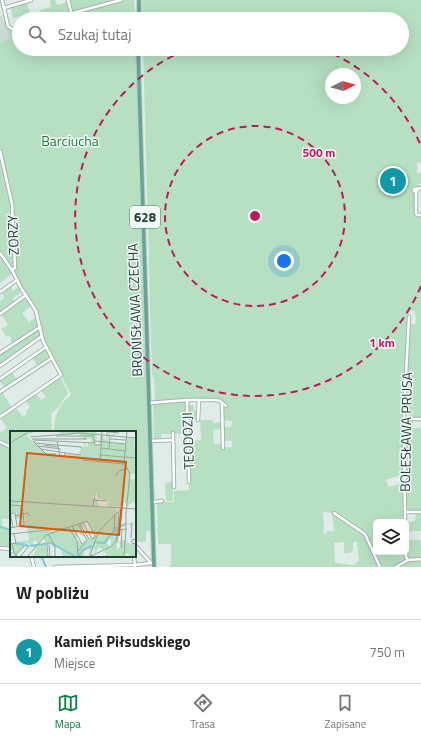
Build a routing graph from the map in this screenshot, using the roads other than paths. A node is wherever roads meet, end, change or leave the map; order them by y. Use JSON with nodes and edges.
{"nodes":[{"id":1,"x":2,"y":0,"type":"edge"},
{"id":2,"x":31,"y":0,"type":"edge"},
{"id":3,"x":68,"y":0,"type":"edge"},
{"id":4,"x":118,"y":0,"type":"edge"},
{"id":5,"x":138,"y":0,"type":"edge"},
{"id":6,"x":4,"y":8,"type":"junction"},
{"id":7,"x":71,"y":12,"type":"edge"},
{"id":8,"x":78,"y":12,"type":"edge"},
{"id":9,"x":138,"y":12,"type":"edge"},
{"id":10,"x":12,"y":28,"type":"edge"},
{"id":11,"x":139,"y":56,"type":"edge"},
{"id":12,"x":0,"y":151,"type":"edge"},
{"id":13,"x":419,"y":189,"type":"edge"},
{"id":14,"x":416,"y":202,"type":"junction"},
{"id":15,"x":421,"y":202,"type":"edge"},
{"id":16,"x":421,"y":215,"type":"edge"},
{"id":17,"x":0,"y":253,"type":"edge"},
{"id":18,"x":12,"y":270,"type":"junction"},
{"id":19,"x":17,"y":280,"type":"junction"},
{"id":20,"x":0,"y":292,"type":"edge"},
{"id":21,"x":26,"y":295,"type":"junction"},
{"id":22,"x":0,"y":314,"type":"edge"},
{"id":23,"x":409,"y":318,"type":"dead end"},
{"id":24,"x":40,"y":327,"type":"junction"},
{"id":25,"x":42,"y":336,"type":"junction"},
{"id":26,"x":46,"y":347,"type":"junction"},
{"id":27,"x":0,"y":353,"type":"edge"},
{"id":28,"x":52,"y":358,"type":"junction"},
{"id":29,"x":0,"y":366,"type":"edge"},
{"id":30,"x":0,"y":380,"type":"edge"},
{"id":31,"x":0,"y":392,"type":"edge"},
{"id":32,"x":187,"y":400,"type":"junction"},
{"id":33,"x":199,"y":400,"type":"junction"},
{"id":34,"x":222,"y":402,"type":"junction"},
{"id":35,"x":150,"y":403,"type":"junction"},
{"id":36,"x":226,"y":406,"type":"dead end"},
{"id":37,"x":0,"y":417,"type":"edge"},
{"id":38,"x":404,"y":419,"type":"junction"},
{"id":39,"x":421,"y":419,"type":"edge"},
{"id":40,"x":198,"y":420,"type":"dead end"},
{"id":41,"x":173,"y":432,"type":"dead end"},
{"id":42,"x":173,"y":440,"type":"junction"},
{"id":43,"x":151,"y":441,"type":"junction"},
{"id":44,"x":0,"y":442,"type":"edge"},
{"id":45,"x":10,"y":446,"type":"edge"},
{"id":46,"x":223,"y":448,"type":"dead end"},
{"id":47,"x":189,"y":482,"type":"dead end"},
{"id":48,"x":174,"y":487,"type":"dead end"},
{"id":49,"x":162,"y":501,"type":"dead end"},
{"id":50,"x":154,"y":502,"type":"junction"},
{"id":51,"x":405,"y":512,"type":"junction"},
{"id":52,"x":421,"y":512,"type":"edge"},
{"id":53,"x":334,"y":513,"type":"dead end"},
{"id":54,"x":405,"y":519,"type":"edge"},
{"id":55,"x":136,"y":546,"type":"edge"},
{"id":56,"x":0,"y":548,"type":"edge"},
{"id":57,"x":10,"y":549,"type":"edge"},
{"id":58,"x":406,"y":555,"type":"edge"},
{"id":59,"x":32,"y":557,"type":"edge"},
{"id":60,"x":421,"y":559,"type":"edge"},
{"id":61,"x":408,"y":560,"type":"junction"},
{"id":62,"x":114,"y":566,"type":"edge"},
{"id":63,"x":135,"y":566,"type":"edge"},
{"id":64,"x":34,"y":567,"type":"edge"},
{"id":65,"x":55,"y":567,"type":"edge"},
{"id":66,"x":68,"y":567,"type":"edge"},
{"id":67,"x":155,"y":567,"type":"edge"},
{"id":68,"x":380,"y":567,"type":"edge"},
{"id":69,"x":396,"y":567,"type":"edge"}],
"edges":[{"from":1,"to":6,"type":"street"},
{"from":2,"to":6,"type":"street"},
{"from":3,"to":7,"type":"street"},
{"from":4,"to":8,"type":"street"},
{"from":5,"to":9,"type":"main road"},
{"from":6,"to":10,"type":"street"},
{"from":11,"to":35,"type":"main road","name":"BRONISŁAWA CZECHA","number":"628"},
{"from":12,"to":18,"type":"street","name":"ZORZY"},
{"from":13,"to":14,"type":"street"},
{"from":14,"to":15,"type":"street"},
{"from":14,"to":16,"type":"street"},
{"from":17,"to":18,"type":"street"},
{"from":18,"to":19,"type":"street"},
{"from":19,"to":20,"type":"street"},
{"from":19,"to":21,"type":"street"},
{"from":21,"to":22,"type":"street"},
{"from":21,"to":24,"type":"street"},
{"from":23,"to":38,"type":"street","name":"BOLESŁAWA PRUSA"},
{"from":24,"to":25,"type":"street"},
{"from":24,"to":27,"type":"street"},
{"from":25,"to":26,"type":"street"},
{"from":25,"to":29,"type":"street"},
{"from":26,"to":28,"type":"street"},
{"from":26,"to":30,"type":"street"},
{"from":28,"to":31,"type":"street"},
{"from":28,"to":37,"type":"street"},
{"from":32,"to":33,"type":"street"},
{"from":32,"to":35,"type":"street"},
{"from":32,"to":47,"type":"street","name":"TEODOZJI"},
{"from":33,"to":34,"type":"street"},
{"from":33,"to":40,"type":"street"},
{"from":34,"to":36,"type":"street"},
{"from":34,"to":46,"type":"street"},
{"from":35,"to":43,"type":"main road","number":"628"},
{"from":38,"to":39,"type":"street"},
{"from":38,"to":51,"type":"street","name":"BOLESŁAWA PRUSA"},
{"from":41,"to":42,"type":"street"},
{"from":42,"to":43,"type":"street"},
{"from":42,"to":48,"type":"street"},
{"from":43,"to":50,"type":"main road","number":"628"},
{"from":43,"to":67,"type":"main road","number":"628"},
{"from":44,"to":45,"type":"street"},
{"from":49,"to":50,"type":"street"},
{"from":50,"to":67,"type":"main road","number":"628"},
{"from":51,"to":52,"type":"street"},
{"from":51,"to":54,"type":"street","name":"BOLESŁAWA PRUSA"},
{"from":53,"to":68,"type":"street"},
{"from":55,"to":63,"type":"street"},
{"from":56,"to":57,"type":"street"},
{"from":58,"to":61,"type":"street"},
{"from":59,"to":64,"type":"street"},
{"from":60,"to":61,"type":"street"},
{"from":61,"to":69,"type":"street"},
{"from":62,"to":63,"type":"street"},
{"from":62,"to":66,"type":"street"},
{"from":65,"to":66,"type":"street"}]}
